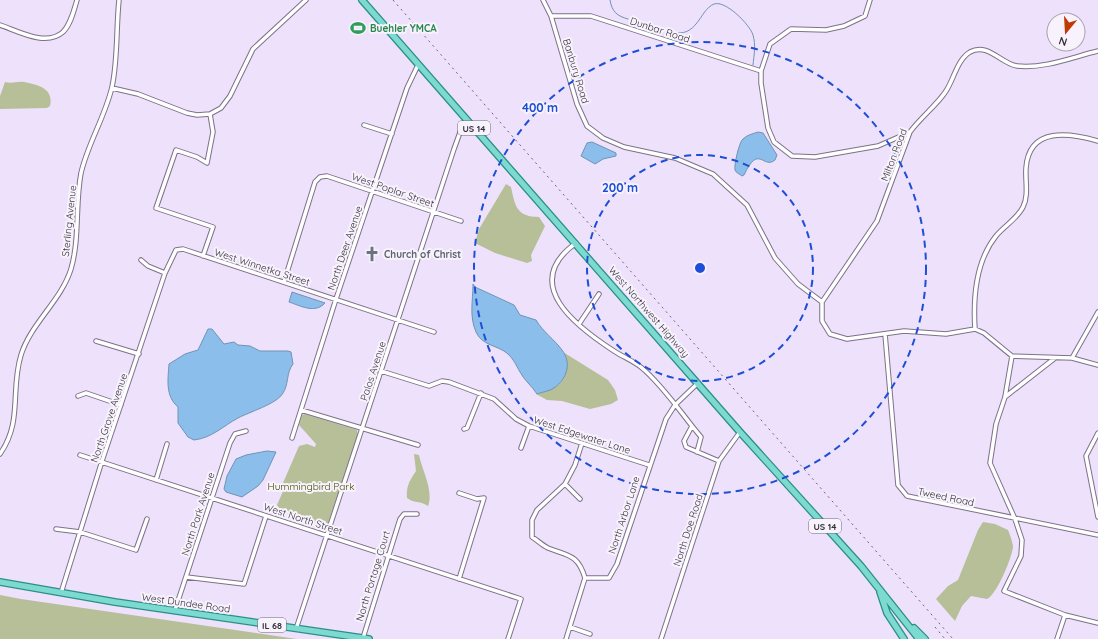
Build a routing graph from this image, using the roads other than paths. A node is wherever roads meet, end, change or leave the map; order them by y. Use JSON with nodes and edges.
{"nodes":[{"id":1,"x":77,"y":0,"type":"edge"},
{"id":2,"x":119,"y":0,"type":"edge"},
{"id":3,"x":306,"y":0,"type":"edge"},
{"id":4,"x":362,"y":0,"type":"edge"},
{"id":5,"x":368,"y":0,"type":"edge"},
{"id":6,"x":543,"y":0,"type":"edge"},
{"id":7,"x":870,"y":0,"type":"edge"},
{"id":8,"x":374,"y":13,"type":"junction"},
{"id":9,"x":551,"y":16,"type":"junction"},
{"id":10,"x":0,"y":25,"type":"edge"},
{"id":11,"x":1098,"y":51,"type":"edge"},
{"id":12,"x":418,"y":65,"type":"junction"},
{"id":13,"x":762,"y":71,"type":"junction"},
{"id":14,"x":112,"y":88,"type":"junction"},
{"id":15,"x":210,"y":114,"type":"junction"},
{"id":16,"x":467,"y":120,"type":"junction"},
{"id":17,"x":364,"y":125,"type":"dead end"},
{"id":18,"x":910,"y":132,"type":"junction"},
{"id":19,"x":392,"y":134,"type":"junction"},
{"id":20,"x":1098,"y":142,"type":"edge"},
{"id":21,"x":373,"y":192,"type":"junction"},
{"id":22,"x":434,"y":212,"type":"junction"},
{"id":23,"x":462,"y":221,"type":"dead end"},
{"id":24,"x":576,"y":243,"type":"junction"},
{"id":25,"x":176,"y":250,"type":"joint"},
{"id":26,"x":203,"y":256,"type":"junction"},
{"id":27,"x":141,"y":260,"type":"dead end"},
{"id":28,"x":165,"y":273,"type":"junction"},
{"id":29,"x":284,"y":282,"type":"junction"},
{"id":30,"x":600,"y":294,"type":"dead end"},
{"id":31,"x":336,"y":299,"type":"junction"},
{"id":32,"x":822,"y":302,"type":"junction"},
{"id":33,"x":1098,"y":312,"type":"edge"},
{"id":34,"x":398,"y":320,"type":"junction"},
{"id":35,"x":580,"y":324,"type":"junction"},
{"id":36,"x":975,"y":329,"type":"junction"},
{"id":37,"x":434,"y":332,"type":"dead end"},
{"id":38,"x":885,"y":334,"type":"junction"},
{"id":39,"x":96,"y":341,"type":"dead end"},
{"id":40,"x":139,"y":354,"type":"junction"},
{"id":41,"x":1012,"y":356,"type":"junction"},
{"id":42,"x":1056,"y":358,"type":"junction"},
{"id":43,"x":1072,"y":358,"type":"junction"},
{"id":44,"x":1098,"y":365,"type":"edge"},
{"id":45,"x":381,"y":371,"type":"junction"},
{"id":46,"x":698,"y":383,"type":"junction"},
{"id":47,"x":481,"y":393,"type":"junction"},
{"id":48,"x":78,"y":396,"type":"dead end"},
{"id":49,"x":1005,"y":397,"type":"junction"},
{"id":50,"x":121,"y":405,"type":"junction"},
{"id":51,"x":675,"y":405,"type":"junction"},
{"id":52,"x":301,"y":410,"type":"junction"},
{"id":53,"x":529,"y":426,"type":"junction"},
{"id":54,"x":692,"y":426,"type":"junction"},
{"id":55,"x":362,"y":428,"type":"junction"},
{"id":56,"x":464,"y":429,"type":"dead end"},
{"id":57,"x":246,"y":431,"type":"dead end"},
{"id":58,"x":740,"y":432,"type":"junction"},
{"id":59,"x":1098,"y":433,"type":"edge"},
{"id":60,"x":292,"y":438,"type":"dead end"},
{"id":61,"x":582,"y":443,"type":"junction"},
{"id":62,"x":167,"y":444,"type":"dead end"},
{"id":63,"x":418,"y":445,"type":"dead end"},
{"id":64,"x":521,"y":448,"type":"dead end"},
{"id":65,"x":697,"y":452,"type":"junction"},
{"id":66,"x":0,"y":454,"type":"edge"},
{"id":67,"x":80,"y":455,"type":"dead end"},
{"id":68,"x":102,"y":461,"type":"junction"},
{"id":69,"x":719,"y":461,"type":"junction"},
{"id":70,"x":649,"y":465,"type":"junction"},
{"id":71,"x":156,"y":480,"type":"junction"},
{"id":72,"x":565,"y":484,"type":"junction"},
{"id":73,"x":460,"y":493,"type":"dead end"},
{"id":74,"x":212,"y":498,"type":"junction"},
{"id":75,"x":580,"y":499,"type":"dead end"},
{"id":76,"x":417,"y":514,"type":"dead end"},
{"id":77,"x":266,"y":516,"type":"junction"},
{"id":78,"x":1098,"y":517,"type":"edge"},
{"id":79,"x":147,"y":519,"type":"dead end"},
{"id":80,"x":1015,"y":519,"type":"junction"},
{"id":81,"x":56,"y":529,"type":"dead end"},
{"id":82,"x":80,"y":532,"type":"junction"},
{"id":83,"x":327,"y":535,"type":"junction"},
{"id":84,"x":1098,"y":535,"type":"edge"},
{"id":85,"x":388,"y":556,"type":"junction"},
{"id":86,"x":186,"y":577,"type":"junction"},
{"id":87,"x":585,"y":578,"type":"junction"},
{"id":88,"x":459,"y":579,"type":"junction"},
{"id":89,"x":0,"y":582,"type":"edge"},
{"id":90,"x":879,"y":588,"type":"junction"},
{"id":91,"x":61,"y":593,"type":"junction"},
{"id":92,"x":175,"y":610,"type":"junction"},
{"id":93,"x":1065,"y":615,"type":"junction"},
{"id":94,"x":1098,"y":622,"type":"edge"},
{"id":95,"x":907,"y":623,"type":"junction"},
{"id":96,"x":570,"y":627,"type":"junction"},
{"id":97,"x":296,"y":629,"type":"junction"},
{"id":98,"x":590,"y":634,"type":"dead end"},
{"id":99,"x":366,"y":639,"type":"edge"},
{"id":100,"x":508,"y":639,"type":"edge"},
{"id":101,"x":566,"y":639,"type":"edge"},
{"id":102,"x":661,"y":639,"type":"edge"},
{"id":103,"x":904,"y":639,"type":"edge"},
{"id":104,"x":919,"y":639,"type":"edge"},
{"id":105,"x":925,"y":639,"type":"edge"},
{"id":106,"x":1057,"y":639,"type":"edge"}],
"edges":[{"from":1,"to":10,"type":"street"},
{"from":2,"to":14,"type":"street","name":"Sterling Avenue"},
{"from":3,"to":15,"type":"street"},
{"from":4,"to":8,"type":"main road","name":"West Northwest Highway","number":"US 14"},
{"from":5,"to":8,"type":"main road"},
{"from":6,"to":9,"type":"street","name":"Banbury Road"},
{"from":7,"to":13,"type":"street"},
{"from":8,"to":12,"type":"main road","name":"West Northwest Highway","number":"US 14"},
{"from":9,"to":13,"type":"street","name":"Dunbar Road"},
{"from":9,"to":32,"type":"street","name":"Banbury Road"},
{"from":11,"to":18,"type":"street","name":"Milton Road"},
{"from":12,"to":16,"type":"main road","name":"West Northwest Highway","number":"US 14"},
{"from":12,"to":19,"type":"street","name":"North Deer Avenue"},
{"from":13,"to":18,"type":"street"},
{"from":14,"to":15,"type":"street"},
{"from":14,"to":66,"type":"street","name":"Sterling Avenue"},
{"from":15,"to":26,"type":"street"},
{"from":16,"to":22,"type":"street","name":"Palos Avenue"},
{"from":16,"to":24,"type":"main road","name":"West Northwest Highway","number":"US 14"},
{"from":17,"to":19,"type":"street"},
{"from":18,"to":32,"type":"street","name":"Milton Road"},
{"from":19,"to":21,"type":"street","name":"North Deer Avenue"},
{"from":20,"to":36,"type":"street"},
{"from":21,"to":22,"type":"street","name":"West Poplar Street"},
{"from":21,"to":29,"type":"street","name":"West Poplar Street"},
{"from":21,"to":31,"type":"street","name":"North Deer Avenue"},
{"from":22,"to":23,"type":"street","name":"West Poplar Street"},
{"from":22,"to":34,"type":"street","name":"Palos Avenue"},
{"from":24,"to":35,"type":"street"},
{"from":24,"to":46,"type":"main road","name":"West Northwest Highway","number":"US 14"},
{"from":25,"to":26,"type":"street","name":"West Winnetka Street"},
{"from":25,"to":28,"type":"street","name":"North Grove Avenue"},
{"from":26,"to":29,"type":"street","name":"West Winnetka Street"},
{"from":27,"to":28,"type":"street"},
{"from":28,"to":40,"type":"street","name":"North Grove Avenue"},
{"from":29,"to":31,"type":"street","name":"West Winnetka Street"},
{"from":30,"to":35,"type":"street"},
{"from":31,"to":34,"type":"street","name":"West Winnetka Street"},
{"from":31,"to":52,"type":"street","name":"North Deer Avenue"},
{"from":32,"to":38,"type":"street"},
{"from":33,"to":43,"type":"street"},
{"from":34,"to":37,"type":"street","name":"West Winnetka Street"},
{"from":34,"to":45,"type":"street","name":"Palos Avenue"},
{"from":35,"to":51,"type":"street"},
{"from":36,"to":38,"type":"street"},
{"from":36,"to":41,"type":"street"},
{"from":38,"to":80,"type":"street","name":"Tweed Road"},
{"from":39,"to":40,"type":"street"},
{"from":40,"to":50,"type":"street","name":"North Grove Avenue"},
{"from":41,"to":42,"type":"street"},
{"from":41,"to":49,"type":"street"},
{"from":42,"to":43,"type":"street"},
{"from":42,"to":49,"type":"street"},
{"from":43,"to":44,"type":"street"},
{"from":45,"to":47,"type":"street","name":"West Edgewater Lane"},
{"from":45,"to":55,"type":"street","name":"Palos Avenue"},
{"from":46,"to":51,"type":"street","name":"North Arbor Lane"},
{"from":46,"to":58,"type":"main road","name":"West Northwest Highway","number":"US 14"},
{"from":47,"to":53,"type":"street","name":"West Edgewater Lane"},
{"from":47,"to":56,"type":"street"},
{"from":48,"to":50,"type":"street"},
{"from":49,"to":80,"type":"street"},
{"from":50,"to":68,"type":"street","name":"North Grove Avenue"},
{"from":51,"to":54,"type":"street"},
{"from":51,"to":70,"type":"street","name":"North Arbor Lane"},
{"from":52,"to":55,"type":"street"},
{"from":52,"to":60,"type":"street","name":"North Deer Avenue"},
{"from":53,"to":61,"type":"street","name":"West Edgewater Lane"},
{"from":53,"to":64,"type":"street"},
{"from":54,"to":65,"type":"street"},
{"from":54,"to":65,"type":"street"},
{"from":55,"to":63,"type":"street"},
{"from":55,"to":83,"type":"street","name":"Palos Avenue"},
{"from":57,"to":74,"type":"street","name":"North Park Avenue"},
{"from":58,"to":69,"type":"street","name":"North Doe Road"},
{"from":58,"to":90,"type":"main road","name":"West Northwest Highway","number":"US 14"},
{"from":59,"to":78,"type":"street"},
{"from":61,"to":70,"type":"street","name":"West Edgewater Lane"},
{"from":61,"to":72,"type":"street"},
{"from":62,"to":71,"type":"street"},
{"from":65,"to":69,"type":"street"},
{"from":67,"to":68,"type":"street","name":"West North Street"},
{"from":68,"to":71,"type":"street","name":"West North Street"},
{"from":68,"to":82,"type":"street","name":"North Grove Avenue"},
{"from":69,"to":102,"type":"street","name":"North Doe Road"},
{"from":70,"to":87,"type":"street","name":"North Arbor Lane"},
{"from":71,"to":74,"type":"street","name":"West North Street"},
{"from":72,"to":75,"type":"street"},
{"from":72,"to":87,"type":"street"},
{"from":73,"to":88,"type":"street"},
{"from":74,"to":77,"type":"street","name":"West North Street"},
{"from":74,"to":86,"type":"street","name":"North Park Avenue"},
{"from":76,"to":85,"type":"street","name":"North Portage Court"},
{"from":77,"to":83,"type":"street","name":"West North Street"},
{"from":77,"to":86,"type":"street"},
{"from":79,"to":82,"type":"street"},
{"from":80,"to":84,"type":"street","name":"Tweed Road"},
{"from":80,"to":93,"type":"street"},
{"from":81,"to":82,"type":"street"},
{"from":82,"to":91,"type":"street","name":"North Grove Avenue"},
{"from":83,"to":85,"type":"street","name":"West North Street"},
{"from":83,"to":97,"type":"street","name":"Palos Avenue"},
{"from":85,"to":88,"type":"street","name":"West North Street"},
{"from":85,"to":99,"type":"street","name":"North Portage Court"},
{"from":86,"to":92,"type":"street","name":"North Park Avenue"},
{"from":87,"to":96,"type":"street"},
{"from":88,"to":100,"type":"street","name":"West North Street"},
{"from":89,"to":91,"type":"main road","name":"West Dundee Road","number":"IL 68"},
{"from":90,"to":95,"type":"main road","name":"West Northwest Highway","number":"US 14"},
{"from":90,"to":103,"type":"main road"},
{"from":91,"to":92,"type":"main road","name":"West Dundee Road","number":"IL 68"},
{"from":92,"to":97,"type":"main road","name":"West Dundee Road","number":"IL 68"},
{"from":93,"to":94,"type":"street"},
{"from":93,"to":106,"type":"street"},
{"from":95,"to":104,"type":"main road","name":"West Northwest Highway","number":"US 14"},
{"from":95,"to":105,"type":"main road"},
{"from":96,"to":98,"type":"street"},
{"from":96,"to":101,"type":"street"},
{"from":97,"to":99,"type":"main road","name":"West Dundee Road","number":"IL 68"}]}
